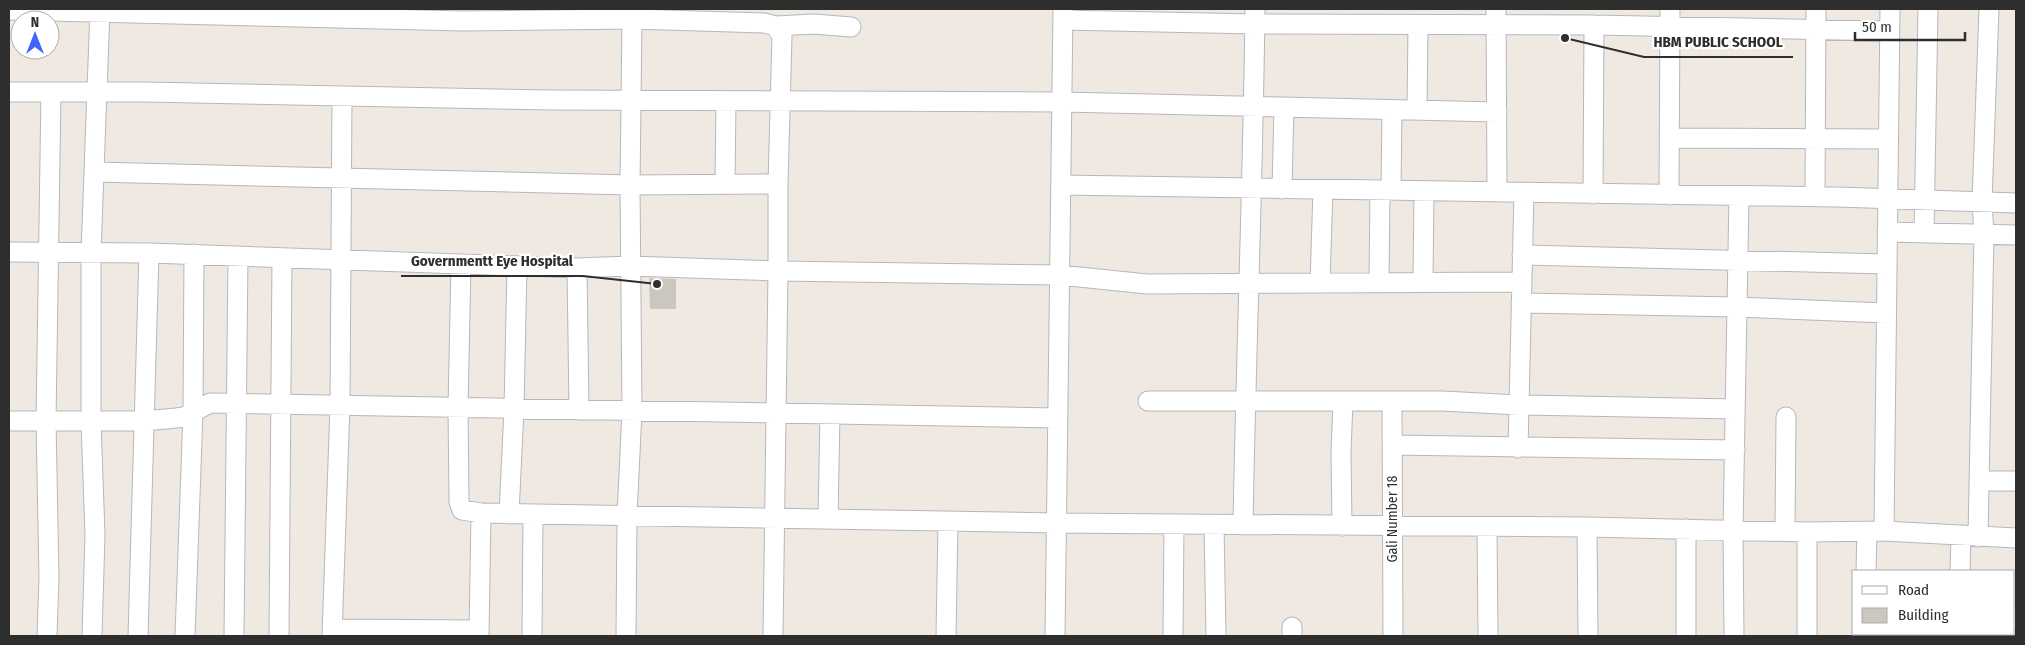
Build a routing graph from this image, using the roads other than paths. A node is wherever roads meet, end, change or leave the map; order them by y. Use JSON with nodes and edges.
{"nodes":[{"id":1,"x":1816,"y":9,"type":"edge"},
{"id":2,"x":1890,"y":9,"type":"edge"},
{"id":3,"x":1928,"y":9,"type":"edge"},
{"id":4,"x":1989,"y":9,"type":"edge"},
{"id":5,"x":9,"y":10,"type":"edge"},
{"id":6,"x":100,"y":10,"type":"edge"},
{"id":7,"x":561,"y":14,"type":"edge"},
{"id":8,"x":1063,"y":14,"type":"edge"},
{"id":9,"x":1255,"y":16,"type":"edge"},
{"id":10,"x":1373,"y":17,"type":"edge"},
{"id":11,"x":1496,"y":17,"type":"edge"},
{"id":12,"x":1552,"y":17,"type":"edge"},
{"id":13,"x":1618,"y":17,"type":"edge"},
{"id":14,"x":1669,"y":18,"type":"edge"},
{"id":15,"x":632,"y":19,"type":"junction"},
{"id":16,"x":1429,"y":19,"type":"edge"},
{"id":17,"x":1594,"y":25,"type":"junction"},
{"id":18,"x":776,"y":26,"type":"junction"},
{"id":19,"x":851,"y":27,"type":"dead end"},
{"id":20,"x":1816,"y":30,"type":"junction"},
{"id":21,"x":1889,"y":31,"type":"junction"},
{"id":22,"x":9,"y":92,"type":"edge"},
{"id":23,"x":51,"y":92,"type":"junction"},
{"id":24,"x":98,"y":92,"type":"junction"},
{"id":25,"x":342,"y":96,"type":"junction"},
{"id":26,"x":631,"y":100,"type":"junction"},
{"id":27,"x":726,"y":101,"type":"junction"},
{"id":28,"x":781,"y":101,"type":"junction"},
{"id":29,"x":1062,"y":102,"type":"junction"},
{"id":30,"x":1254,"y":107,"type":"junction"},
{"id":31,"x":1284,"y":107,"type":"junction"},
{"id":32,"x":1392,"y":110,"type":"junction"},
{"id":33,"x":1417,"y":110,"type":"junction"},
{"id":34,"x":1497,"y":112,"type":"junction"},
{"id":35,"x":1669,"y":138,"type":"junction"},
{"id":36,"x":1888,"y":139,"type":"junction"},
{"id":37,"x":1815,"y":140,"type":"junction"},
{"id":38,"x":94,"y":172,"type":"junction"},
{"id":39,"x":342,"y":179,"type":"junction"},
{"id":40,"x":725,"y":184,"type":"junction"},
{"id":41,"x":778,"y":184,"type":"junction"},
{"id":42,"x":630,"y":185,"type":"junction"},
{"id":43,"x":1061,"y":185,"type":"junction"},
{"id":44,"x":1250,"y":188,"type":"junction"},
{"id":45,"x":1282,"y":189,"type":"junction"},
{"id":46,"x":1323,"y":190,"type":"junction"},
{"id":47,"x":1386,"y":191,"type":"junction"},
{"id":48,"x":1424,"y":191,"type":"junction"},
{"id":49,"x":1497,"y":192,"type":"junction"},
{"id":50,"x":1524,"y":193,"type":"junction"},
{"id":51,"x":1593,"y":194,"type":"junction"},
{"id":52,"x":1669,"y":195,"type":"junction"},
{"id":53,"x":1739,"y":196,"type":"junction"},
{"id":54,"x":1815,"y":197,"type":"junction"},
{"id":55,"x":1887,"y":198,"type":"junction"},
{"id":56,"x":1924,"y":200,"type":"junction"},
{"id":57,"x":1982,"y":201,"type":"junction"},
{"id":58,"x":2016,"y":203,"type":"edge"},
{"id":59,"x":1887,"y":232,"type":"junction"},
{"id":60,"x":1924,"y":233,"type":"junction"},
{"id":61,"x":1984,"y":234,"type":"junction"},
{"id":62,"x":2016,"y":235,"type":"edge"},
{"id":63,"x":9,"y":252,"type":"edge"},
{"id":64,"x":48,"y":252,"type":"junction"},
{"id":65,"x":91,"y":253,"type":"junction"},
{"id":66,"x":149,"y":253,"type":"junction"},
{"id":67,"x":194,"y":254,"type":"junction"},
{"id":68,"x":1522,"y":255,"type":"junction"},
{"id":69,"x":238,"y":256,"type":"junction"},
{"id":70,"x":282,"y":258,"type":"junction"},
{"id":71,"x":342,"y":260,"type":"junction"},
{"id":72,"x":1737,"y":260,"type":"junction"},
{"id":73,"x":461,"y":264,"type":"junction"},
{"id":74,"x":1886,"y":264,"type":"junction"},
{"id":75,"x":517,"y":266,"type":"junction"},
{"id":76,"x":630,"y":266,"type":"junction"},
{"id":77,"x":577,"y":268,"type":"junction"},
{"id":78,"x":778,"y":272,"type":"junction"},
{"id":79,"x":1060,"y":275,"type":"junction"},
{"id":80,"x":1379,"y":282,"type":"junction"},
{"id":81,"x":1423,"y":282,"type":"junction"},
{"id":82,"x":1522,"y":282,"type":"junction"},
{"id":83,"x":1320,"y":283,"type":"junction"},
{"id":84,"x":1250,"y":285,"type":"junction"},
{"id":85,"x":1521,"y":303,"type":"junction"},
{"id":86,"x":1736,"y":307,"type":"junction"},
{"id":87,"x":1886,"y":313,"type":"junction"},
{"id":88,"x":1148,"y":401,"type":"dead end"},
{"id":89,"x":1246,"y":401,"type":"junction"},
{"id":90,"x":1343,"y":401,"type":"junction"},
{"id":91,"x":1392,"y":401,"type":"junction"},
{"id":92,"x":235,"y":404,"type":"junction"},
{"id":93,"x":281,"y":405,"type":"junction"},
{"id":94,"x":1519,"y":405,"type":"junction"},
{"id":95,"x":340,"y":406,"type":"junction"},
{"id":96,"x":458,"y":408,"type":"junction"},
{"id":97,"x":514,"y":409,"type":"junction"},
{"id":98,"x":1735,"y":409,"type":"junction"},
{"id":99,"x":578,"y":410,"type":"junction"},
{"id":100,"x":632,"y":411,"type":"junction"},
{"id":101,"x":193,"y":412,"type":"junction"},
{"id":102,"x":776,"y":414,"type":"junction"},
{"id":103,"x":830,"y":414,"type":"junction"},
{"id":104,"x":1786,"y":417,"type":"dead end"},
{"id":105,"x":1058,"y":418,"type":"junction"},
{"id":106,"x":9,"y":421,"type":"edge"},
{"id":107,"x":46,"y":421,"type":"junction"},
{"id":108,"x":92,"y":421,"type":"junction"},
{"id":109,"x":144,"y":421,"type":"junction"},
{"id":110,"x":1393,"y":445,"type":"junction"},
{"id":111,"x":1518,"y":448,"type":"junction"},
{"id":112,"x":1734,"y":450,"type":"junction"},
{"id":113,"x":1979,"y":481,"type":"junction"},
{"id":114,"x":2016,"y":481,"type":"edge"},
{"id":115,"x":481,"y":513,"type":"junction"},
{"id":116,"x":510,"y":514,"type":"junction"},
{"id":117,"x":533,"y":514,"type":"junction"},
{"id":118,"x":627,"y":516,"type":"junction"},
{"id":119,"x":774,"y":518,"type":"junction"},
{"id":120,"x":828,"y":519,"type":"junction"},
{"id":121,"x":948,"y":522,"type":"junction"},
{"id":122,"x":1056,"y":523,"type":"junction"},
{"id":123,"x":1174,"y":524,"type":"junction"},
{"id":124,"x":1214,"y":525,"type":"junction"},
{"id":125,"x":1243,"y":525,"type":"junction"},
{"id":126,"x":1342,"y":526,"type":"junction"},
{"id":127,"x":1392,"y":526,"type":"junction"},
{"id":128,"x":1487,"y":527,"type":"junction"},
{"id":129,"x":1586,"y":527,"type":"junction"},
{"id":130,"x":1686,"y":528,"type":"junction"},
{"id":131,"x":1734,"y":530,"type":"junction"},
{"id":132,"x":1785,"y":531,"type":"junction"},
{"id":133,"x":1876,"y":531,"type":"junction"},
{"id":134,"x":1807,"y":532,"type":"junction"},
{"id":135,"x":1969,"y":536,"type":"junction"},
{"id":136,"x":2016,"y":538,"type":"edge"},
{"id":137,"x":1866,"y":570,"type":"edge"},
{"id":138,"x":1960,"y":570,"type":"edge"},
{"id":139,"x":332,"y":633,"type":"edge"},
{"id":140,"x":479,"y":633,"type":"edge"},
{"id":141,"x":1978,"y":635,"type":"edge"},
{"id":142,"x":47,"y":636,"type":"edge"},
{"id":143,"x":92,"y":636,"type":"edge"},
{"id":144,"x":138,"y":636,"type":"edge"},
{"id":145,"x":185,"y":636,"type":"edge"},
{"id":146,"x":234,"y":636,"type":"edge"},
{"id":147,"x":279,"y":636,"type":"edge"},
{"id":148,"x":532,"y":636,"type":"edge"},
{"id":149,"x":626,"y":636,"type":"edge"},
{"id":150,"x":773,"y":636,"type":"edge"},
{"id":151,"x":946,"y":636,"type":"edge"},
{"id":152,"x":1055,"y":636,"type":"edge"},
{"id":153,"x":1173,"y":636,"type":"edge"},
{"id":154,"x":1216,"y":636,"type":"edge"},
{"id":155,"x":1393,"y":636,"type":"edge"},
{"id":156,"x":1488,"y":636,"type":"edge"},
{"id":157,"x":1588,"y":636,"type":"edge"},
{"id":158,"x":1686,"y":636,"type":"edge"},
{"id":159,"x":1734,"y":636,"type":"edge"},
{"id":160,"x":1807,"y":636,"type":"edge"},
{"id":161,"x":1971,"y":636,"type":"edge"}],
"edges":[{"from":1,"to":20,"type":"street"},
{"from":2,"to":21,"type":"street"},
{"from":3,"to":56,"type":"street"},
{"from":4,"to":57,"type":"street"},
{"from":5,"to":6,"type":"street"},
{"from":6,"to":7,"type":"street"},
{"from":6,"to":24,"type":"street"},
{"from":7,"to":15,"type":"street"},
{"from":8,"to":9,"type":"street"},
{"from":8,"to":29,"type":"street"},
{"from":9,"to":10,"type":"street"},
{"from":9,"to":30,"type":"street"},
{"from":10,"to":16,"type":"street"},
{"from":11,"to":12,"type":"street"},
{"from":11,"to":16,"type":"street"},
{"from":11,"to":34,"type":"street"},
{"from":12,"to":17,"type":"street"},
{"from":13,"to":14,"type":"street"},
{"from":13,"to":17,"type":"street"},
{"from":14,"to":20,"type":"street"},
{"from":14,"to":35,"type":"street"},
{"from":15,"to":18,"type":"street"},
{"from":15,"to":26,"type":"street"},
{"from":16,"to":33,"type":"street"},
{"from":17,"to":51,"type":"street"},
{"from":18,"to":19,"type":"street"},
{"from":18,"to":28,"type":"street"},
{"from":20,"to":21,"type":"street"},
{"from":20,"to":37,"type":"street"},
{"from":21,"to":36,"type":"street"},
{"from":22,"to":23,"type":"street"},
{"from":23,"to":24,"type":"street"},
{"from":23,"to":64,"type":"street"},
{"from":24,"to":25,"type":"street"},
{"from":24,"to":38,"type":"street"},
{"from":25,"to":26,"type":"street"},
{"from":25,"to":39,"type":"street"},
{"from":26,"to":27,"type":"street"},
{"from":26,"to":42,"type":"street"},
{"from":27,"to":28,"type":"street"},
{"from":27,"to":40,"type":"street"},
{"from":28,"to":29,"type":"street"},
{"from":28,"to":41,"type":"street"},
{"from":29,"to":30,"type":"street"},
{"from":29,"to":43,"type":"street"},
{"from":30,"to":31,"type":"street"},
{"from":30,"to":44,"type":"street"},
{"from":31,"to":32,"type":"street"},
{"from":31,"to":45,"type":"street"},
{"from":32,"to":33,"type":"street"},
{"from":32,"to":47,"type":"street"},
{"from":33,"to":34,"type":"street"},
{"from":34,"to":49,"type":"street"},
{"from":35,"to":37,"type":"street"},
{"from":35,"to":52,"type":"street"},
{"from":36,"to":37,"type":"street"},
{"from":36,"to":55,"type":"street"},
{"from":37,"to":54,"type":"street"},
{"from":38,"to":39,"type":"street"},
{"from":38,"to":65,"type":"street"},
{"from":39,"to":42,"type":"street"},
{"from":39,"to":71,"type":"street"},
{"from":40,"to":41,"type":"street"},
{"from":40,"to":42,"type":"street"},
{"from":41,"to":78,"type":"street"},
{"from":42,"to":76,"type":"street"},
{"from":43,"to":44,"type":"street"},
{"from":43,"to":79,"type":"street"},
{"from":44,"to":45,"type":"street"},
{"from":44,"to":84,"type":"street"},
{"from":45,"to":46,"type":"street"},
{"from":46,"to":47,"type":"street"},
{"from":46,"to":83,"type":"street"},
{"from":47,"to":48,"type":"street"},
{"from":47,"to":80,"type":"street"},
{"from":48,"to":49,"type":"street"},
{"from":48,"to":81,"type":"street"},
{"from":49,"to":50,"type":"street"},
{"from":50,"to":51,"type":"street"},
{"from":50,"to":68,"type":"street"},
{"from":51,"to":52,"type":"street"},
{"from":52,"to":53,"type":"street"},
{"from":53,"to":54,"type":"street"},
{"from":53,"to":72,"type":"street"},
{"from":54,"to":55,"type":"street"},
{"from":55,"to":56,"type":"street"},
{"from":55,"to":59,"type":"street"},
{"from":56,"to":57,"type":"street"},
{"from":56,"to":60,"type":"street"},
{"from":57,"to":58,"type":"street"},
{"from":57,"to":61,"type":"street"},
{"from":59,"to":60,"type":"street"},
{"from":59,"to":74,"type":"street"},
{"from":60,"to":61,"type":"street"},
{"from":61,"to":62,"type":"street"},
{"from":61,"to":113,"type":"street"},
{"from":63,"to":64,"type":"street"},
{"from":64,"to":65,"type":"street"},
{"from":64,"to":107,"type":"street"},
{"from":65,"to":66,"type":"street"},
{"from":65,"to":108,"type":"street"},
{"from":66,"to":67,"type":"street"},
{"from":66,"to":109,"type":"street"},
{"from":67,"to":69,"type":"street"},
{"from":67,"to":101,"type":"street"},
{"from":68,"to":72,"type":"street"},
{"from":68,"to":82,"type":"street"},
{"from":69,"to":70,"type":"street"},
{"from":69,"to":92,"type":"street"},
{"from":70,"to":71,"type":"street"},
{"from":70,"to":93,"type":"street"},
{"from":71,"to":73,"type":"street"},
{"from":71,"to":95,"type":"street"},
{"from":72,"to":74,"type":"street"},
{"from":72,"to":86,"type":"street"},
{"from":73,"to":75,"type":"street"},
{"from":73,"to":96,"type":"street"},
{"from":74,"to":87,"type":"street"},
{"from":75,"to":77,"type":"street"},
{"from":75,"to":97,"type":"street"},
{"from":76,"to":77,"type":"street"},
{"from":76,"to":78,"type":"street"},
{"from":76,"to":100,"type":"street"},
{"from":77,"to":99,"type":"street"},
{"from":78,"to":79,"type":"street"},
{"from":78,"to":102,"type":"street"},
{"from":79,"to":84,"type":"street"},
{"from":79,"to":105,"type":"street"},
{"from":80,"to":81,"type":"street"},
{"from":80,"to":83,"type":"street"},
{"from":81,"to":82,"type":"street"},
{"from":82,"to":85,"type":"street"},
{"from":83,"to":84,"type":"street"},
{"from":84,"to":89,"type":"street"},
{"from":85,"to":86,"type":"street"},
{"from":85,"to":94,"type":"street"},
{"from":86,"to":87,"type":"street"},
{"from":86,"to":98,"type":"street"},
{"from":87,"to":133,"type":"street"},
{"from":88,"to":89,"type":"street"},
{"from":89,"to":90,"type":"street"},
{"from":89,"to":125,"type":"street"},
{"from":90,"to":91,"type":"street"},
{"from":90,"to":126,"type":"street"},
{"from":91,"to":94,"type":"street"},
{"from":91,"to":110,"type":"street","name":"Gali Number 18"},
{"from":92,"to":93,"type":"street"},
{"from":92,"to":101,"type":"street"},
{"from":92,"to":146,"type":"street"},
{"from":93,"to":95,"type":"street"},
{"from":93,"to":147,"type":"street"},
{"from":94,"to":98,"type":"street"},
{"from":94,"to":111,"type":"street"},
{"from":95,"to":96,"type":"street"},
{"from":95,"to":139,"type":"street"},
{"from":96,"to":97,"type":"street"},
{"from":96,"to":115,"type":"street"},
{"from":97,"to":99,"type":"street"},
{"from":97,"to":116,"type":"street"},
{"from":98,"to":112,"type":"street"},
{"from":99,"to":100,"type":"street"},
{"from":100,"to":102,"type":"street"},
{"from":100,"to":118,"type":"street"},
{"from":101,"to":109,"type":"street"},
{"from":101,"to":145,"type":"street"},
{"from":102,"to":103,"type":"street"},
{"from":102,"to":119,"type":"street"},
{"from":103,"to":105,"type":"street"},
{"from":103,"to":120,"type":"street"},
{"from":104,"to":132,"type":"street"},
{"from":105,"to":122,"type":"street"},
{"from":106,"to":107,"type":"street"},
{"from":107,"to":108,"type":"street"},
{"from":107,"to":142,"type":"street"},
{"from":108,"to":109,"type":"street"},
{"from":108,"to":143,"type":"street"},
{"from":109,"to":144,"type":"street"},
{"from":110,"to":111,"type":"street"},
{"from":110,"to":127,"type":"street","name":"Gali Number 18"},
{"from":111,"to":112,"type":"street"},
{"from":112,"to":131,"type":"street"},
{"from":113,"to":114,"type":"street"},
{"from":113,"to":135,"type":"street"},
{"from":115,"to":116,"type":"street"},
{"from":115,"to":140,"type":"street"},
{"from":116,"to":117,"type":"street"},
{"from":117,"to":118,"type":"street"},
{"from":117,"to":148,"type":"street"},
{"from":118,"to":119,"type":"street"},
{"from":118,"to":149,"type":"street"},
{"from":119,"to":120,"type":"street"},
{"from":119,"to":150,"type":"street"},
{"from":120,"to":121,"type":"street"},
{"from":121,"to":122,"type":"street"},
{"from":121,"to":151,"type":"street"},
{"from":122,"to":123,"type":"street"},
{"from":122,"to":152,"type":"street"},
{"from":123,"to":124,"type":"street"},
{"from":123,"to":153,"type":"street"},
{"from":124,"to":125,"type":"street"},
{"from":124,"to":154,"type":"street"},
{"from":125,"to":126,"type":"street"},
{"from":126,"to":127,"type":"street"},
{"from":127,"to":128,"type":"street"},
{"from":127,"to":155,"type":"street","name":"Gali Number 18"},
{"from":128,"to":129,"type":"street"},
{"from":128,"to":156,"type":"street"},
{"from":129,"to":130,"type":"street"},
{"from":129,"to":157,"type":"street"},
{"from":130,"to":131,"type":"street"},
{"from":130,"to":158,"type":"street"},
{"from":131,"to":132,"type":"street"},
{"from":131,"to":159,"type":"street"},
{"from":132,"to":134,"type":"street"},
{"from":133,"to":134,"type":"street"},
{"from":133,"to":135,"type":"street"},
{"from":133,"to":137,"type":"street"},
{"from":134,"to":160,"type":"street"},
{"from":135,"to":136,"type":"street"},
{"from":135,"to":138,"type":"street"},
{"from":139,"to":140,"type":"street"},
{"from":141,"to":161,"type":"street"}]}
